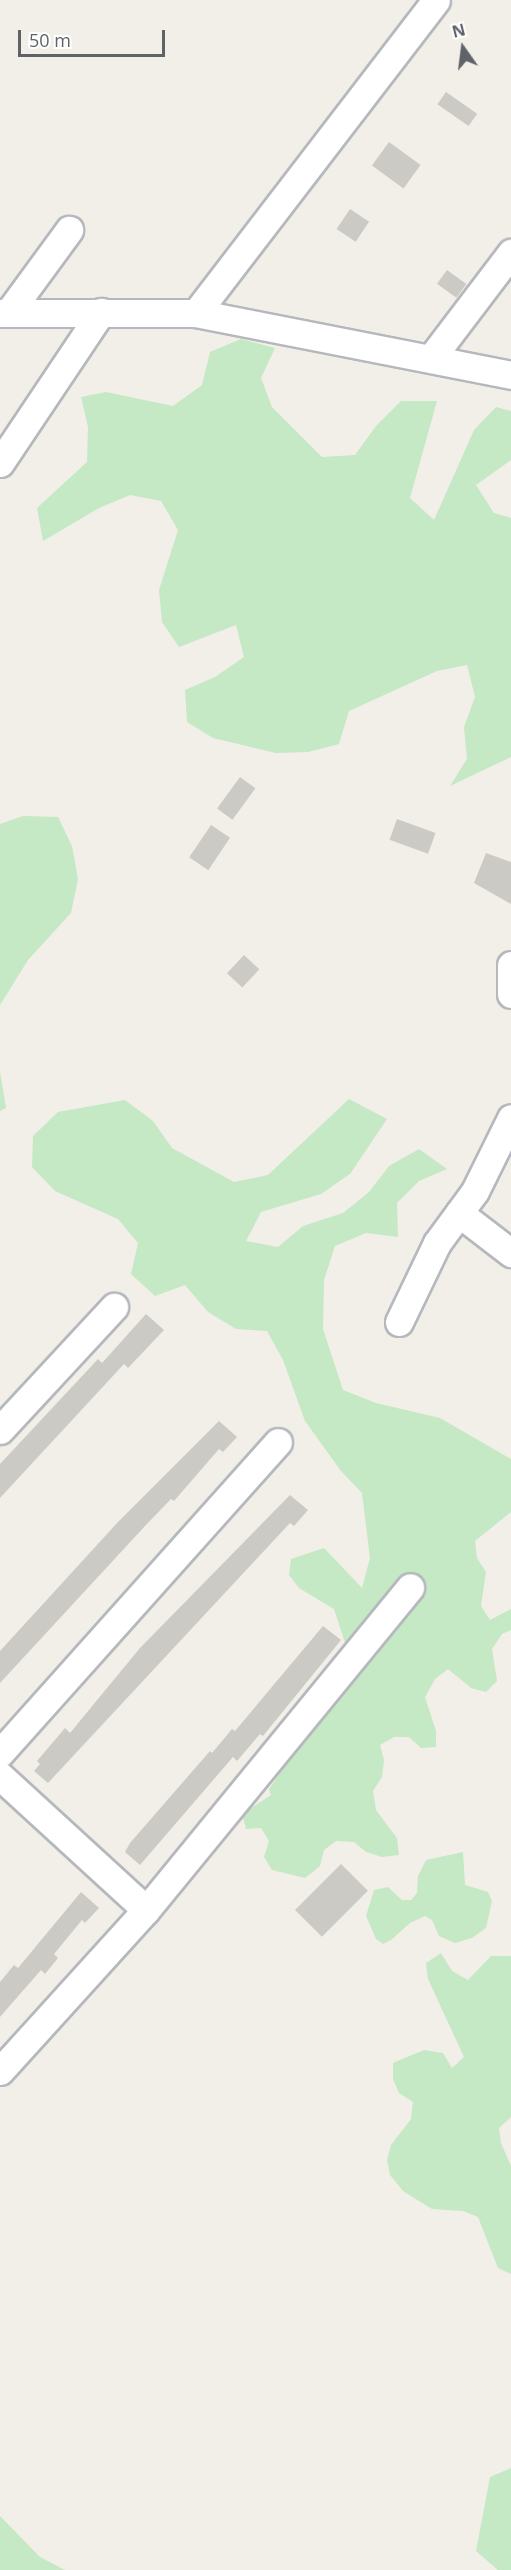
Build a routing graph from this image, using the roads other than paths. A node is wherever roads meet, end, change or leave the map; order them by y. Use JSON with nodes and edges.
{"nodes":[{"id":1,"x":436,"y":0,"type":"edge"},
{"id":2,"x":69,"y":230,"type":"dead end"},
{"id":3,"x":511,"y":253,"type":"edge"},
{"id":4,"x":101,"y":312,"type":"junction"},
{"id":5,"x":5,"y":313,"type":"edge"},
{"id":6,"x":196,"y":313,"type":"junction"},
{"id":7,"x":432,"y":357,"type":"junction"},
{"id":8,"x":511,"y":375,"type":"edge"},
{"id":9,"x":0,"y":463,"type":"edge"},
{"id":10,"x":511,"y":965,"type":"edge"},
{"id":11,"x":511,"y":993,"type":"edge"},
{"id":12,"x":511,"y":1118,"type":"edge"},
{"id":13,"x":459,"y":1213,"type":"junction"},
{"id":14,"x":511,"y":1253,"type":"edge"},
{"id":15,"x":114,"y":1307,"type":"dead end"},
{"id":16,"x":399,"y":1322,"type":"dead end"},
{"id":17,"x":0,"y":1430,"type":"edge"},
{"id":18,"x":279,"y":1442,"type":"dead end"},
{"id":19,"x":410,"y":1587,"type":"dead end"},
{"id":20,"x":0,"y":1753,"type":"edge"},
{"id":21,"x":0,"y":1776,"type":"edge"},
{"id":22,"x":146,"y":1910,"type":"junction"},
{"id":23,"x":0,"y":2071,"type":"edge"}],
"edges":[{"from":1,"to":6,"type":"street"},
{"from":2,"to":5,"type":"street"},
{"from":3,"to":7,"type":"street"},
{"from":4,"to":5,"type":"street"},
{"from":4,"to":6,"type":"street"},
{"from":4,"to":9,"type":"street"},
{"from":6,"to":7,"type":"street"},
{"from":7,"to":8,"type":"street"},
{"from":10,"to":11,"type":"street"},
{"from":12,"to":13,"type":"street"},
{"from":13,"to":14,"type":"street"},
{"from":13,"to":16,"type":"street"},
{"from":15,"to":17,"type":"street"},
{"from":18,"to":20,"type":"street"},
{"from":19,"to":22,"type":"street"},
{"from":21,"to":22,"type":"street"},
{"from":22,"to":23,"type":"street"}]}
